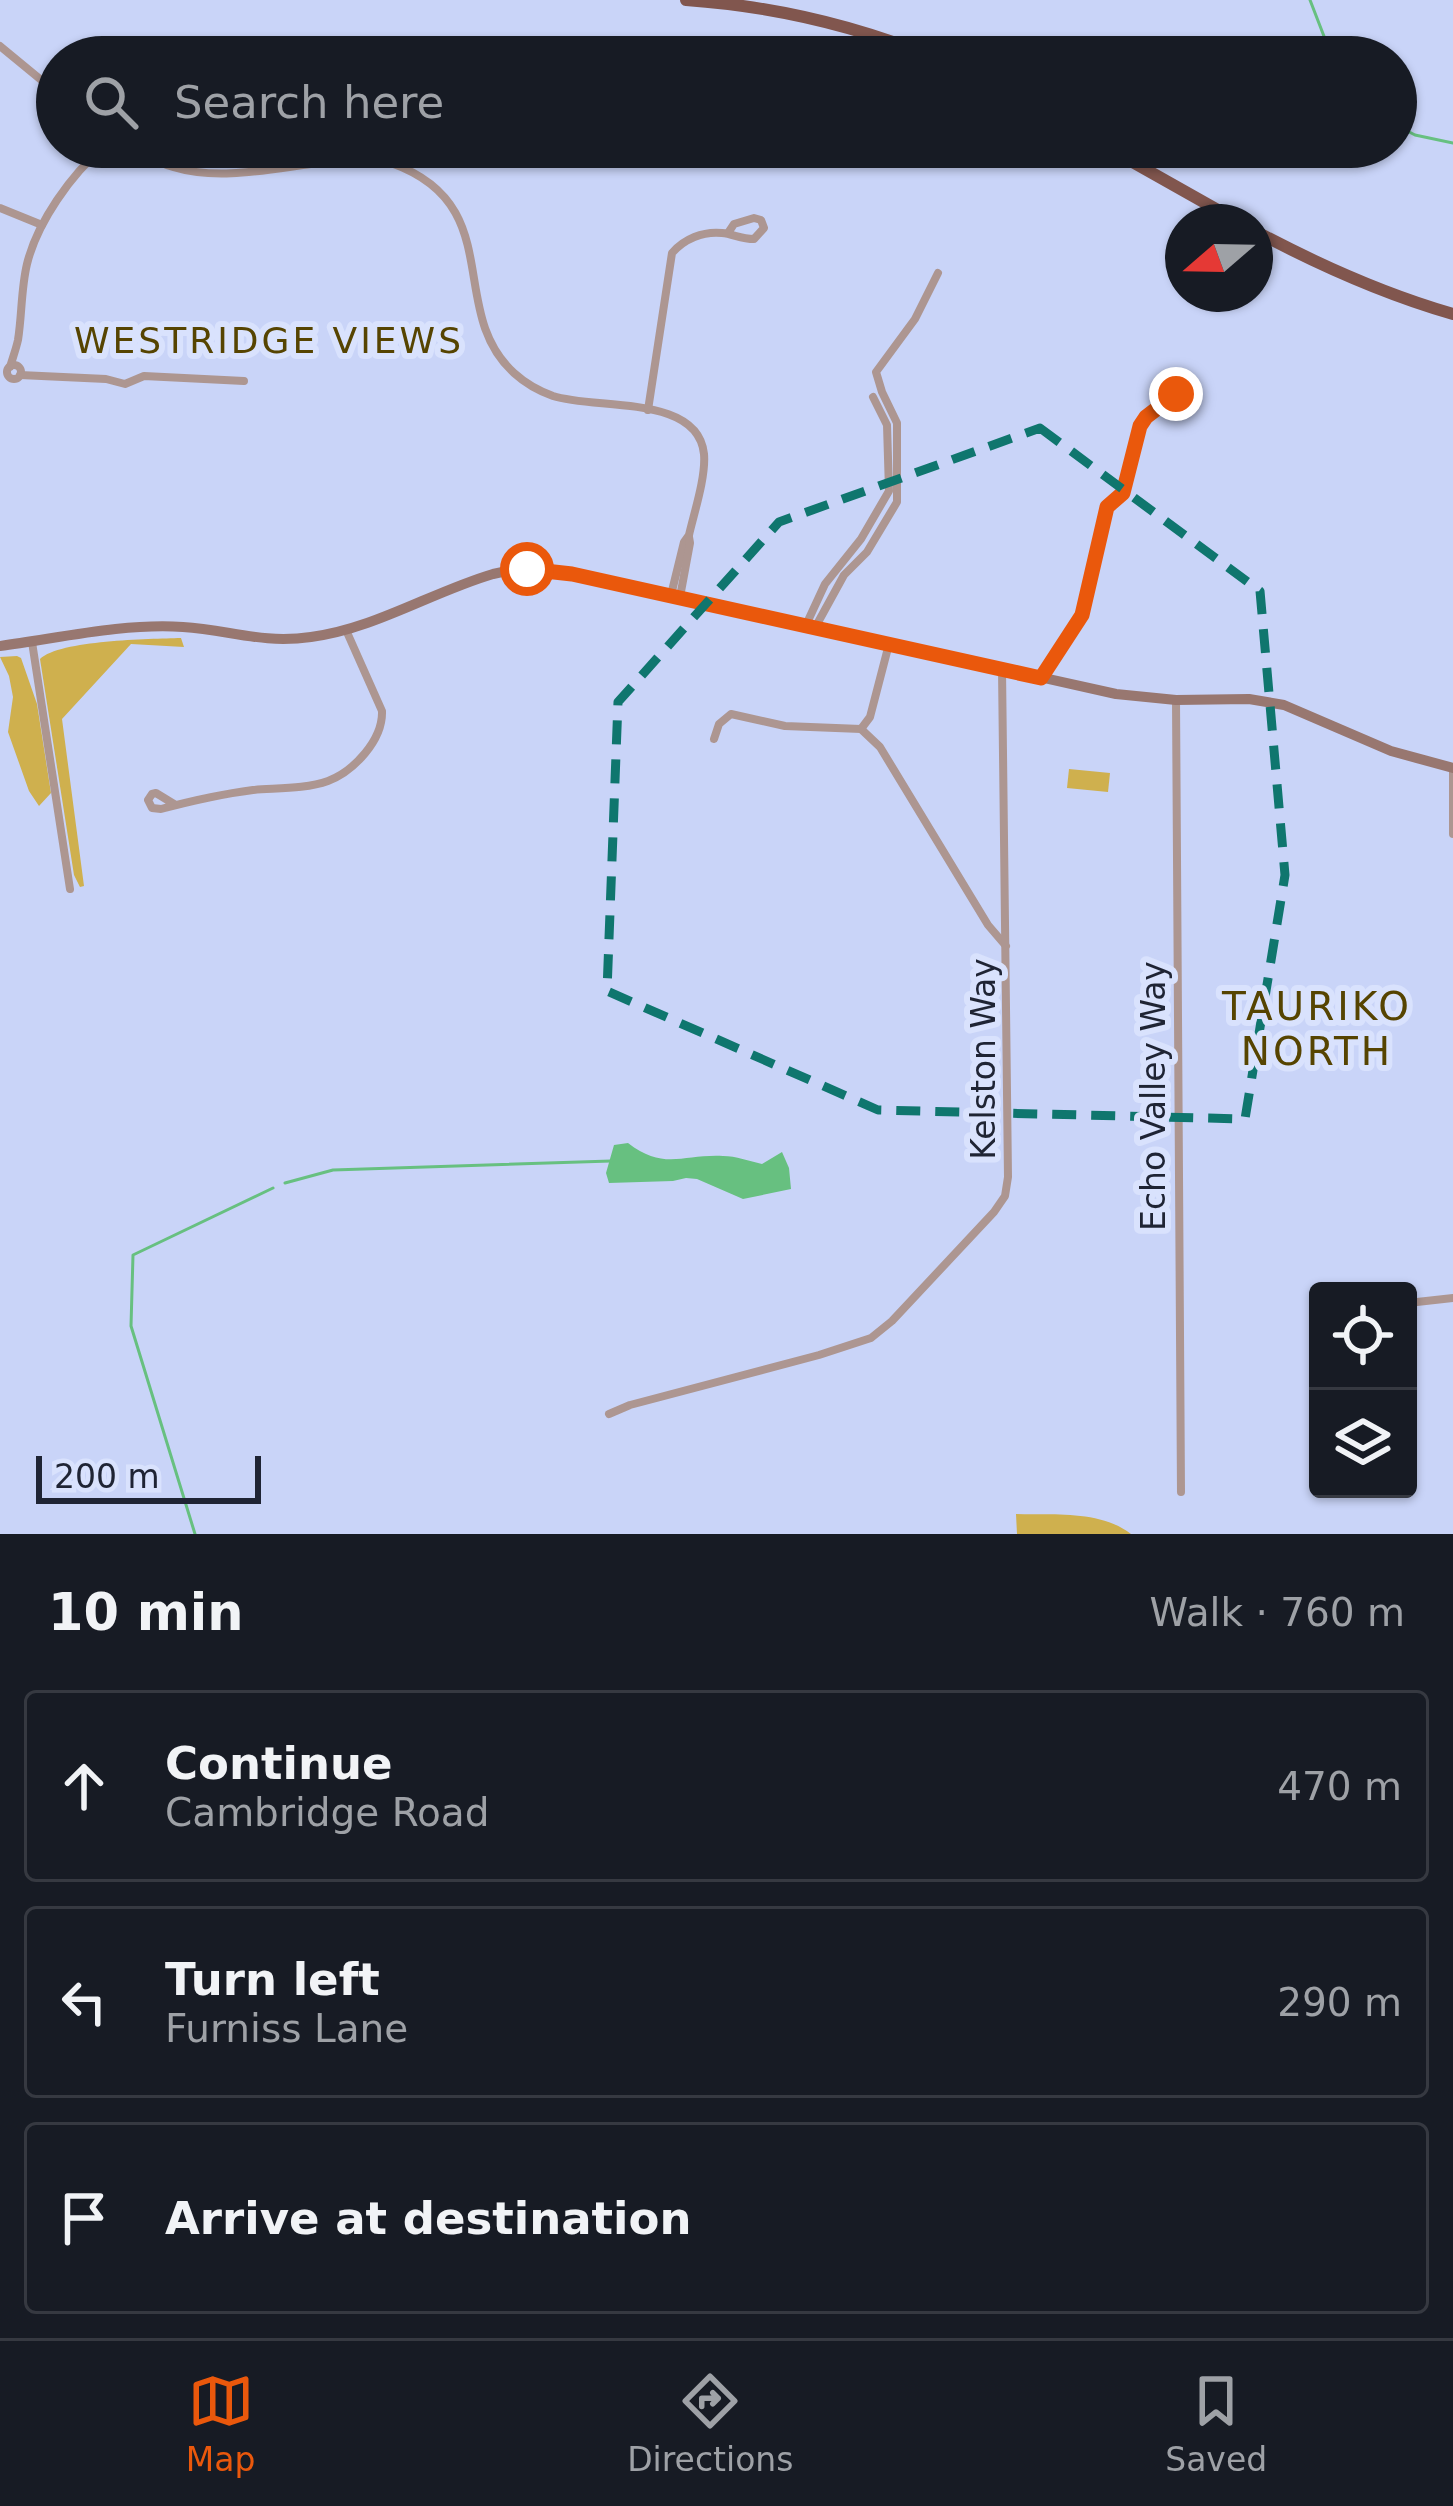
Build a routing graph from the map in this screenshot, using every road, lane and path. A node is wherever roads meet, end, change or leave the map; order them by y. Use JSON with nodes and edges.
{"nodes":[{"id":1,"x":686,"y":0,"type":"edge"},
{"id":2,"x":870,"y":36,"type":"edge"},
{"id":3,"x":0,"y":46,"type":"edge"},
{"id":4,"x":36,"y":76,"type":"edge"},
{"id":5,"x":85,"y":168,"type":"edge"},
{"id":6,"x":181,"y":168,"type":"edge"},
{"id":7,"x":275,"y":168,"type":"edge"},
{"id":8,"x":402,"y":168,"type":"edge"},
{"id":9,"x":1143,"y":168,"type":"edge"},
{"id":10,"x":1207,"y":204,"type":"edge"},
{"id":11,"x":0,"y":208,"type":"edge"},
{"id":12,"x":42,"y":225,"type":"junction"},
{"id":13,"x":728,"y":233,"type":"dead end"},
{"id":14,"x":1273,"y":240,"type":"edge"},
{"id":15,"x":938,"y":273,"type":"dead end"},
{"id":16,"x":1453,"y":314,"type":"edge"},
{"id":17,"x":244,"y":380,"type":"dead end"},
{"id":18,"x":1176,"y":394,"type":"dead end"},
{"id":19,"x":873,"y":397,"type":"dead end"},
{"id":20,"x":648,"y":410,"type":"junction"},
{"id":21,"x":676,"y":596,"type":"junction"},
{"id":22,"x":810,"y":627,"type":"junction"},
{"id":23,"x":346,"y":630,"type":"junction"},
{"id":24,"x":32,"y":642,"type":"junction"},
{"id":25,"x":890,"y":644,"type":"junction"},
{"id":26,"x":0,"y":646,"type":"edge"},
{"id":27,"x":1002,"y":669,"type":"junction"},
{"id":28,"x":1041,"y":678,"type":"junction"},
{"id":29,"x":1176,"y":700,"type":"junction"},
{"id":30,"x":861,"y":729,"type":"junction"},
{"id":31,"x":714,"y":739,"type":"dead end"},
{"id":32,"x":1453,"y":768,"type":"edge"},
{"id":33,"x":174,"y":804,"type":"dead end"},
{"id":34,"x":1453,"y":834,"type":"edge"},
{"id":35,"x":70,"y":889,"type":"dead end"},
{"id":36,"x":1006,"y":946,"type":"junction"},
{"id":37,"x":1453,"y":1298,"type":"edge"},
{"id":38,"x":1417,"y":1302,"type":"edge"},
{"id":39,"x":609,"y":1414,"type":"dead end"},
{"id":40,"x":1181,"y":1492,"type":"dead end"}],
"edges":[{"from":1,"to":2,"type":"highway"},
{"from":3,"to":4,"type":"street"},
{"from":5,"to":12,"type":"street"},
{"from":6,"to":7,"type":"street"},
{"from":8,"to":20,"type":"street"},
{"from":9,"to":10,"type":"highway"},
{"from":11,"to":12,"type":"street"},
{"from":12,"to":17,"type":"street"},
{"from":13,"to":20,"type":"street"},
{"from":14,"to":16,"type":"highway"},
{"from":15,"to":22,"type":"street"},
{"from":18,"to":28,"type":"street"},
{"from":19,"to":22,"type":"street"},
{"from":20,"to":21,"type":"street"},
{"from":21,"to":22,"type":"main road"},
{"from":21,"to":23,"type":"main road"},
{"from":22,"to":25,"type":"main road"},
{"from":23,"to":24,"type":"main road"},
{"from":23,"to":33,"type":"street"},
{"from":24,"to":26,"type":"main road"},
{"from":24,"to":35,"type":"street"},
{"from":25,"to":27,"type":"main road"},
{"from":25,"to":30,"type":"street"},
{"from":27,"to":28,"type":"main road"},
{"from":27,"to":36,"type":"street","name":"Kelston Way"},
{"from":28,"to":29,"type":"main road"},
{"from":29,"to":32,"type":"main road"},
{"from":29,"to":40,"type":"street","name":"Echo Valley Way"},
{"from":30,"to":31,"type":"street"},
{"from":30,"to":36,"type":"street"},
{"from":32,"to":34,"type":"street"},
{"from":36,"to":39,"type":"street","name":"Kelston Way"},
{"from":37,"to":38,"type":"street"}]}
